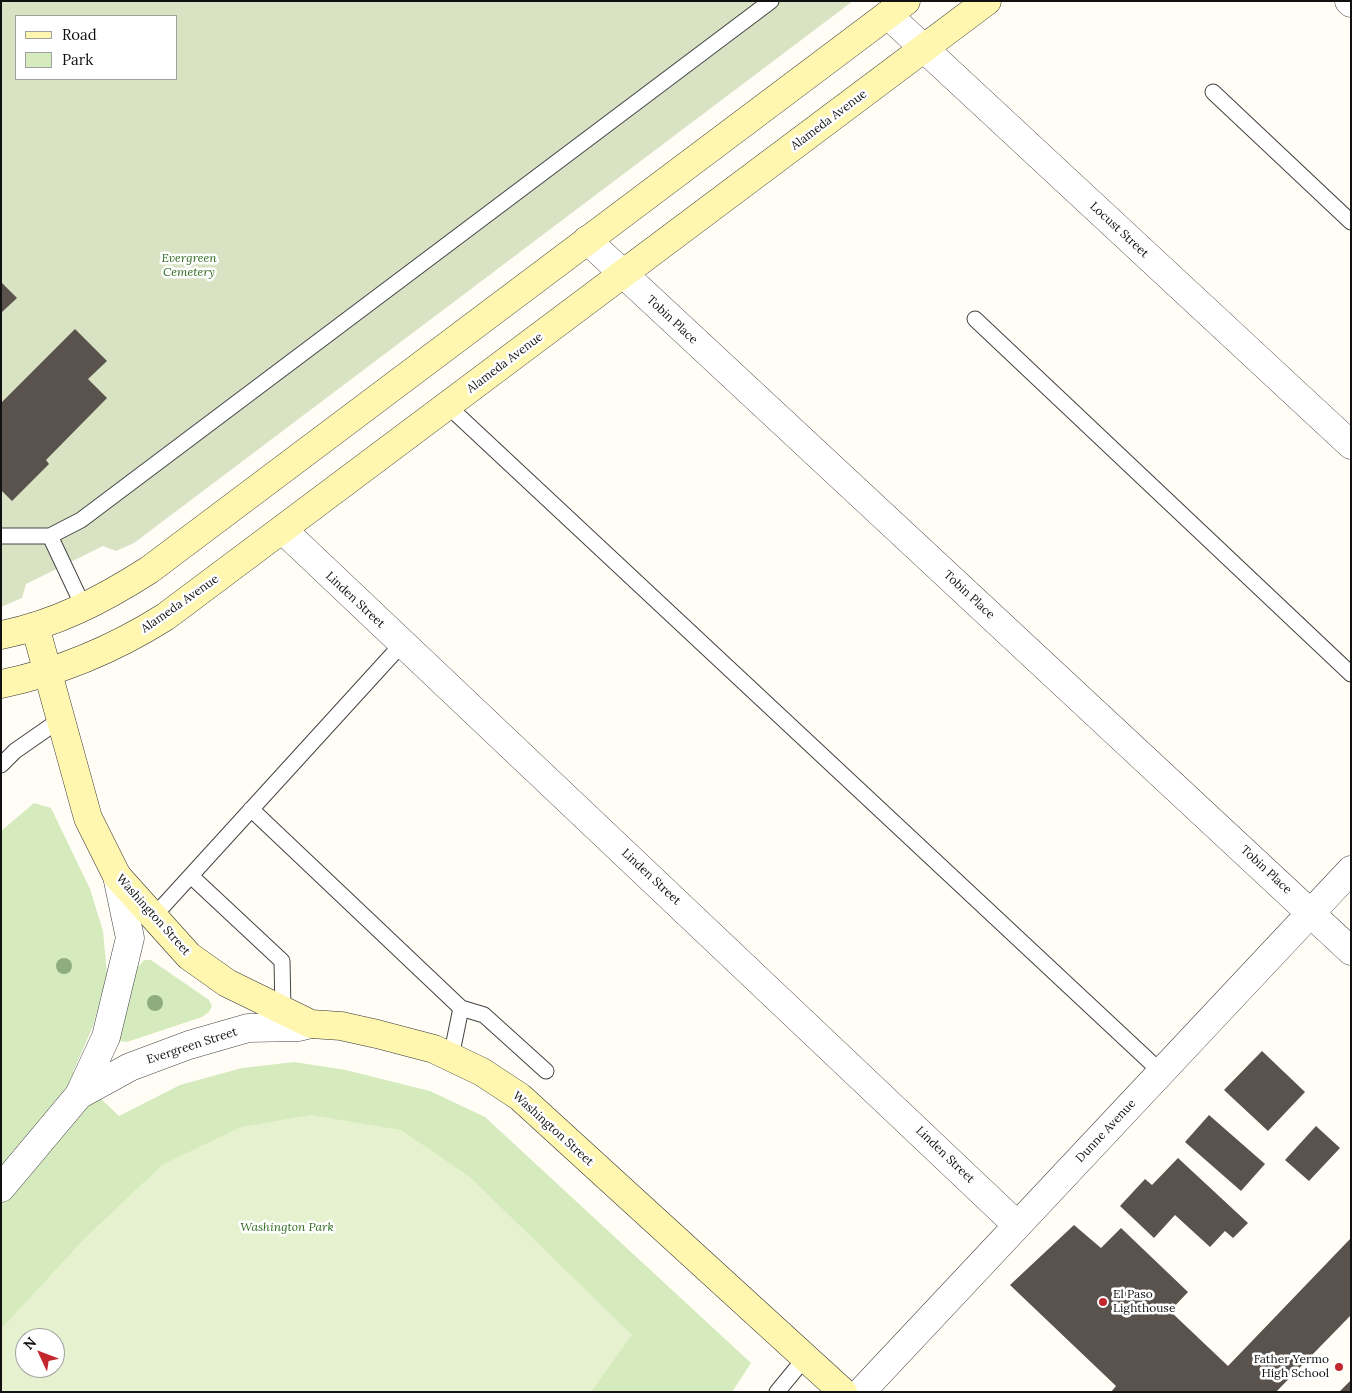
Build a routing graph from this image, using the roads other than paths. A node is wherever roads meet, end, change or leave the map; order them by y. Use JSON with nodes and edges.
{"nodes":[{"id":1,"x":771,"y":1,"type":"edge"},
{"id":2,"x":986,"y":1,"type":"edge"},
{"id":3,"x":897,"y":8,"type":"edge"},
{"id":4,"x":924,"y":48,"type":"junction"},
{"id":5,"x":1213,"y":92,"type":"dead end"},
{"id":6,"x":1351,"y":222,"type":"edge"},
{"id":7,"x":587,"y":240,"type":"junction"},
{"id":8,"x":623,"y":274,"type":"junction"},
{"id":9,"x":975,"y":319,"type":"dead end"},
{"id":10,"x":448,"y":406,"type":"junction"},
{"id":11,"x":1351,"y":445,"type":"edge"},
{"id":12,"x":283,"y":530,"type":"junction"},
{"id":13,"x":1,"y":536,"type":"edge"},
{"id":14,"x":50,"y":536,"type":"junction"},
{"id":15,"x":84,"y":608,"type":"junction"},
{"id":16,"x":35,"y":626,"type":"junction"},
{"id":17,"x":1,"y":635,"type":"edge"},
{"id":18,"x":402,"y":644,"type":"junction"},
{"id":19,"x":47,"y":673,"type":"junction"},
{"id":20,"x":1351,"y":674,"type":"edge"},
{"id":21,"x":1,"y":684,"type":"edge"},
{"id":22,"x":60,"y":719,"type":"junction"},
{"id":23,"x":1,"y":765,"type":"edge"},
{"id":24,"x":251,"y":809,"type":"junction"},
{"id":25,"x":1351,"y":870,"type":"edge"},
{"id":26,"x":117,"y":876,"type":"junction"},
{"id":27,"x":191,"y":876,"type":"junction"},
{"id":28,"x":1311,"y":912,"type":"junction"},
{"id":29,"x":154,"y":916,"type":"junction"},
{"id":30,"x":1351,"y":951,"type":"edge"},
{"id":31,"x":461,"y":1008,"type":"junction"},
{"id":32,"x":283,"y":1010,"type":"junction"},
{"id":33,"x":312,"y":1024,"type":"junction"},
{"id":34,"x":451,"y":1057,"type":"junction"},
{"id":35,"x":546,"y":1071,"type":"dead end"},
{"id":36,"x":1161,"y":1072,"type":"junction"},
{"id":37,"x":79,"y":1095,"type":"junction"},
{"id":38,"x":1,"y":1188,"type":"edge"},
{"id":39,"x":1018,"y":1225,"type":"junction"},
{"id":40,"x":805,"y":1358,"type":"junction"},
{"id":41,"x":777,"y":1392,"type":"edge"},
{"id":42,"x":843,"y":1392,"type":"edge"},
{"id":43,"x":861,"y":1392,"type":"edge"}],
"edges":[{"from":1,"to":14,"type":"lane"},
{"from":2,"to":4,"type":"main road","name":"Alameda Avenue"},
{"from":3,"to":4,"type":"street","name":"Locust Street"},
{"from":3,"to":7,"type":"main road"},
{"from":4,"to":8,"type":"main road","name":"Alameda Avenue"},
{"from":4,"to":11,"type":"street","name":"Locust Street"},
{"from":5,"to":6,"type":"lane"},
{"from":7,"to":8,"type":"street","name":"Tobin Place"},
{"from":7,"to":15,"type":"main road"},
{"from":8,"to":10,"type":"main road","name":"Alameda Avenue"},
{"from":8,"to":28,"type":"street","name":"Tobin Place"},
{"from":9,"to":20,"type":"lane"},
{"from":10,"to":12,"type":"main road","name":"Alameda Avenue"},
{"from":10,"to":36,"type":"lane"},
{"from":12,"to":18,"type":"street","name":"Linden Street"},
{"from":12,"to":19,"type":"main road","name":"Alameda Avenue"},
{"from":13,"to":14,"type":"lane"},
{"from":14,"to":15,"type":"lane"},
{"from":15,"to":16,"type":"main road"},
{"from":16,"to":17,"type":"main road"},
{"from":16,"to":19,"type":"main road","name":"Washington Street"},
{"from":18,"to":24,"type":"lane"},
{"from":18,"to":39,"type":"street","name":"Linden Street"},
{"from":19,"to":21,"type":"main road","name":"Alameda Avenue"},
{"from":19,"to":22,"type":"main road","name":"Washington Street"},
{"from":22,"to":23,"type":"lane"},
{"from":22,"to":26,"type":"main road","name":"Washington Street"},
{"from":24,"to":27,"type":"lane"},
{"from":24,"to":31,"type":"lane"},
{"from":25,"to":28,"type":"street","name":"Dunne Avenue"},
{"from":26,"to":29,"type":"main road","name":"Washington Street"},
{"from":26,"to":37,"type":"street","name":"Evergreen Street"},
{"from":27,"to":29,"type":"lane"},
{"from":27,"to":32,"type":"lane"},
{"from":28,"to":30,"type":"street","name":"Tobin Place"},
{"from":28,"to":36,"type":"street","name":"Dunne Avenue"},
{"from":29,"to":32,"type":"main road","name":"Washington Street"},
{"from":31,"to":34,"type":"lane"},
{"from":31,"to":35,"type":"lane"},
{"from":32,"to":33,"type":"main road","name":"Washington Street"},
{"from":33,"to":34,"type":"main road","name":"Washington Street"},
{"from":33,"to":37,"type":"street","name":"Evergreen Street"},
{"from":34,"to":40,"type":"main road","name":"Washington Street"},
{"from":36,"to":39,"type":"street","name":"Dunne Avenue"},
{"from":37,"to":38,"type":"street","name":"Evergreen Street"},
{"from":39,"to":43,"type":"street","name":"Dunne Avenue"},
{"from":40,"to":41,"type":"lane"},
{"from":40,"to":42,"type":"main road","name":"Washington Street"}]}
